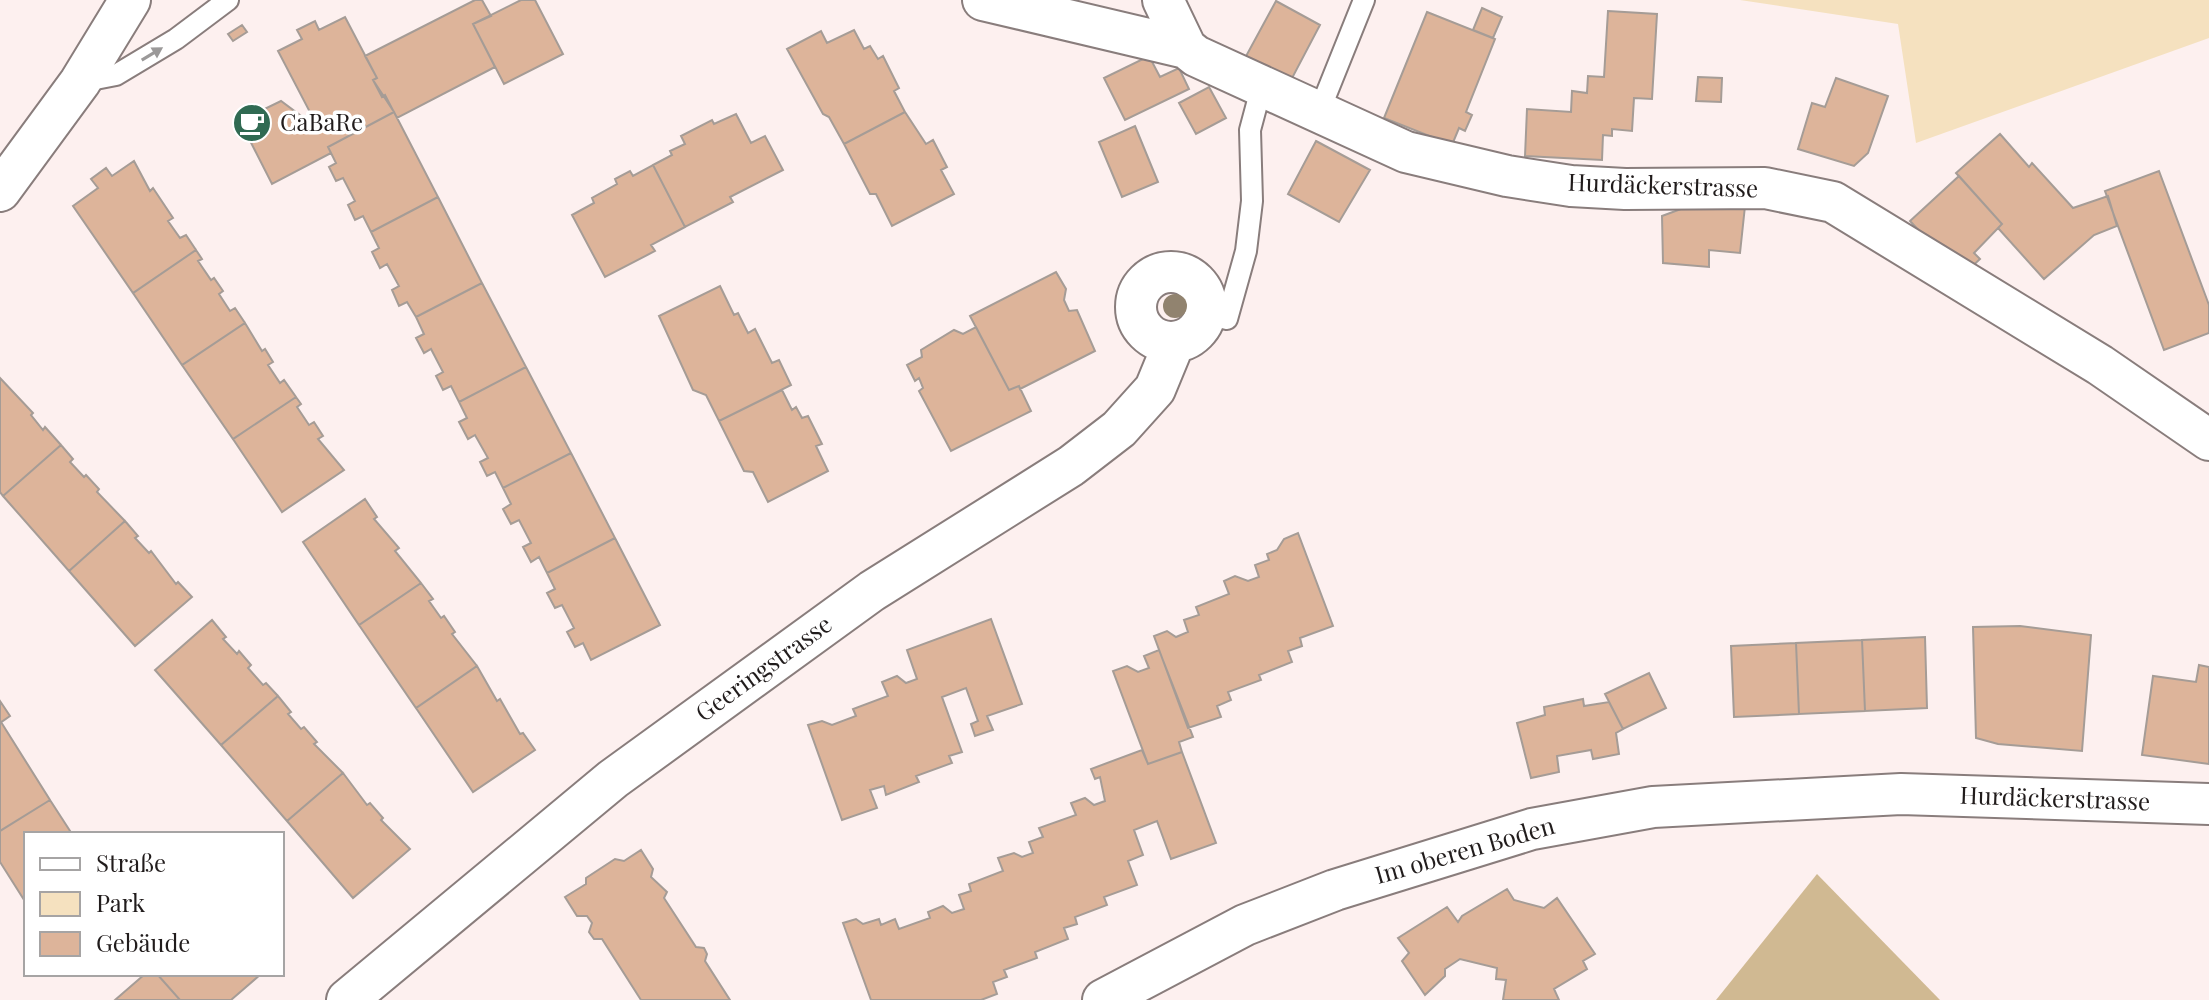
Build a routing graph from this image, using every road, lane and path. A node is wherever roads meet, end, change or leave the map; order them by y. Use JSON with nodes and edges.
{"nodes":[{"id":1,"x":130,"y":0,"type":"edge"},
{"id":2,"x":228,"y":0,"type":"edge"},
{"id":3,"x":983,"y":0,"type":"edge"},
{"id":4,"x":1163,"y":0,"type":"edge"},
{"id":5,"x":1364,"y":0,"type":"edge"},
{"id":6,"x":1186,"y":48,"type":"junction"},
{"id":7,"x":80,"y":82,"type":"junction"},
{"id":8,"x":1262,"y":85,"type":"junction"},
{"id":9,"x":1319,"y":112,"type":"junction"},
{"id":10,"x":0,"y":191,"type":"edge"},
{"id":11,"x":1216,"y":317,"type":"junction"},
{"id":12,"x":1174,"y":343,"type":"junction"},
{"id":13,"x":2209,"y":440,"type":"edge"},
{"id":14,"x":1901,"y":794,"type":"joint"},
{"id":15,"x":2209,"y":804,"type":"edge"},
{"id":16,"x":347,"y":1000,"type":"edge"},
{"id":17,"x":1103,"y":1000,"type":"edge"}],
"edges":[{"from":1,"to":7,"type":"street"},
{"from":7,"to":2,"type":"lane","one_way":true},
{"from":3,"to":6,"type":"street","name":"Hurdäckerstrasse"},
{"from":4,"to":6,"type":"street"},
{"from":5,"to":9,"type":"lane"},
{"from":6,"to":8,"type":"street","name":"Hurdäckerstrasse"},
{"from":7,"to":10,"type":"street"},
{"from":8,"to":9,"type":"street","name":"Hurdäckerstrasse"},
{"from":8,"to":11,"type":"lane"},
{"from":9,"to":13,"type":"street","name":"Hurdäckerstrasse"},
{"from":11,"to":12,"type":"street","name":"Geeringstrasse"},
{"from":11,"to":12,"type":"street"},
{"from":12,"to":16,"type":"street","name":"Geeringstrasse"},
{"from":14,"to":15,"type":"street","name":"Hurdäckerstrasse"},
{"from":14,"to":17,"type":"street","name":"Im oberen Boden"}]}
